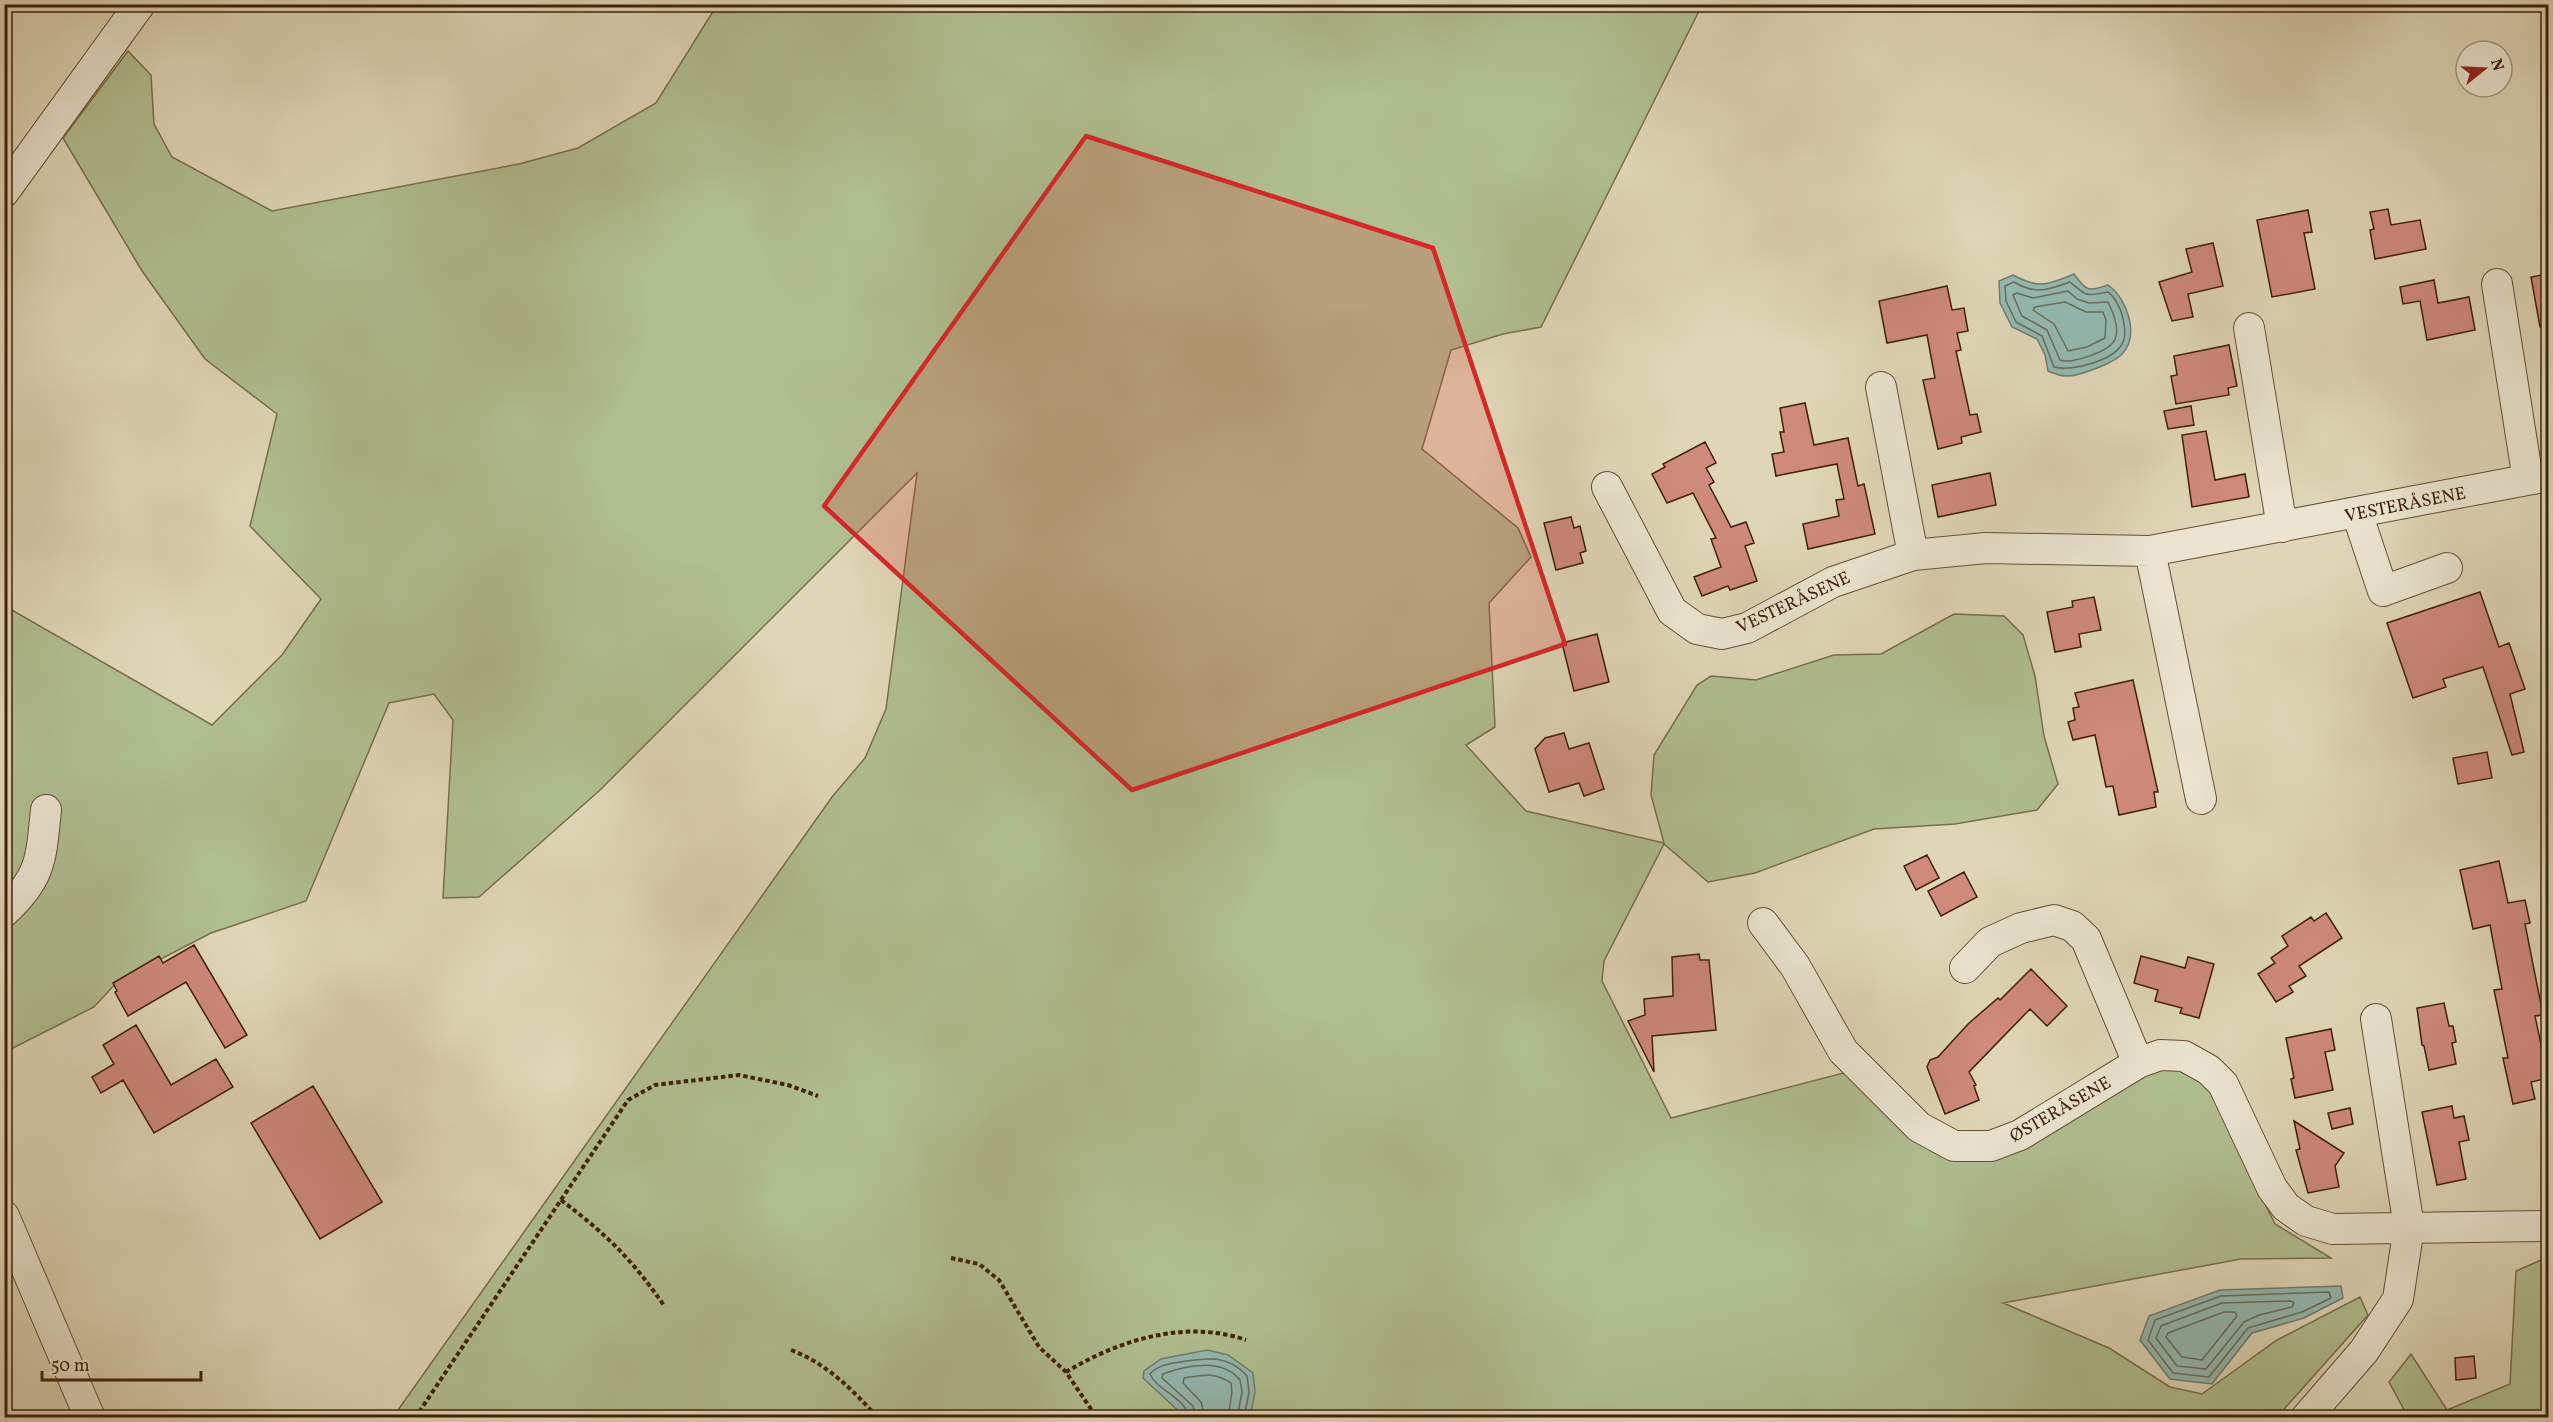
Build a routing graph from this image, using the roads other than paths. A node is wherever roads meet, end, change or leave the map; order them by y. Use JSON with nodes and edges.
{"nodes":[{"id":1,"x":140,"y":4,"type":"edge"},
{"id":2,"x":4,"y":192,"type":"edge"},
{"id":3,"x":2497,"y":284,"type":"dead end"},
{"id":4,"x":2249,"y":328,"type":"dead end"},
{"id":5,"x":1881,"y":387,"type":"dead end"},
{"id":6,"x":2538,"y":478,"type":"edge"},
{"id":7,"x":1607,"y":487,"type":"dead end"},
{"id":8,"x":2357,"y":513,"type":"junction"},
{"id":9,"x":2282,"y":527,"type":"junction"},
{"id":10,"x":2150,"y":551,"type":"junction"},
{"id":11,"x":1913,"y":555,"type":"junction"},
{"id":12,"x":2447,"y":568,"type":"dead end"},
{"id":13,"x":2201,"y":799,"type":"dead end"},
{"id":14,"x":46,"y":810,"type":"dead end"},
{"id":15,"x":4,"y":912,"type":"edge"},
{"id":16,"x":1763,"y":923,"type":"dead end"},
{"id":17,"x":1965,"y":968,"type":"dead end"},
{"id":18,"x":2376,"y":1019,"type":"dead end"},
{"id":19,"x":2138,"y":1063,"type":"junction"},
{"id":20,"x":4,"y":1215,"type":"edge"},
{"id":21,"x":2548,"y":1226,"type":"edge"},
{"id":22,"x":2409,"y":1227,"type":"junction"},
{"id":23,"x":90,"y":1418,"type":"edge"},
{"id":24,"x":2306,"y":1418,"type":"edge"}],
"edges":[{"from":1,"to":2,"type":"street"},
{"from":3,"to":6,"type":"street","name":"VESTERÅSENE"},
{"from":4,"to":9,"type":"street"},
{"from":5,"to":11,"type":"street"},
{"from":6,"to":8,"type":"street","name":"VESTERÅSENE"},
{"from":7,"to":11,"type":"street","name":"VESTERÅSENE"},
{"from":8,"to":9,"type":"street","name":"VESTERÅSENE"},
{"from":8,"to":12,"type":"street"},
{"from":9,"to":10,"type":"street","name":"VESTERÅSENE"},
{"from":10,"to":11,"type":"street","name":"VESTERÅSENE"},
{"from":10,"to":13,"type":"street"},
{"from":14,"to":15,"type":"street"},
{"from":16,"to":19,"type":"street","name":"ØSTERÅSENE"},
{"from":17,"to":19,"type":"street"},
{"from":18,"to":22,"type":"street"},
{"from":19,"to":22,"type":"street","name":"ØSTERÅSENE"},
{"from":20,"to":23,"type":"street"},
{"from":21,"to":22,"type":"street","name":"ØSTERÅSENE"},
{"from":22,"to":24,"type":"street"}]}
